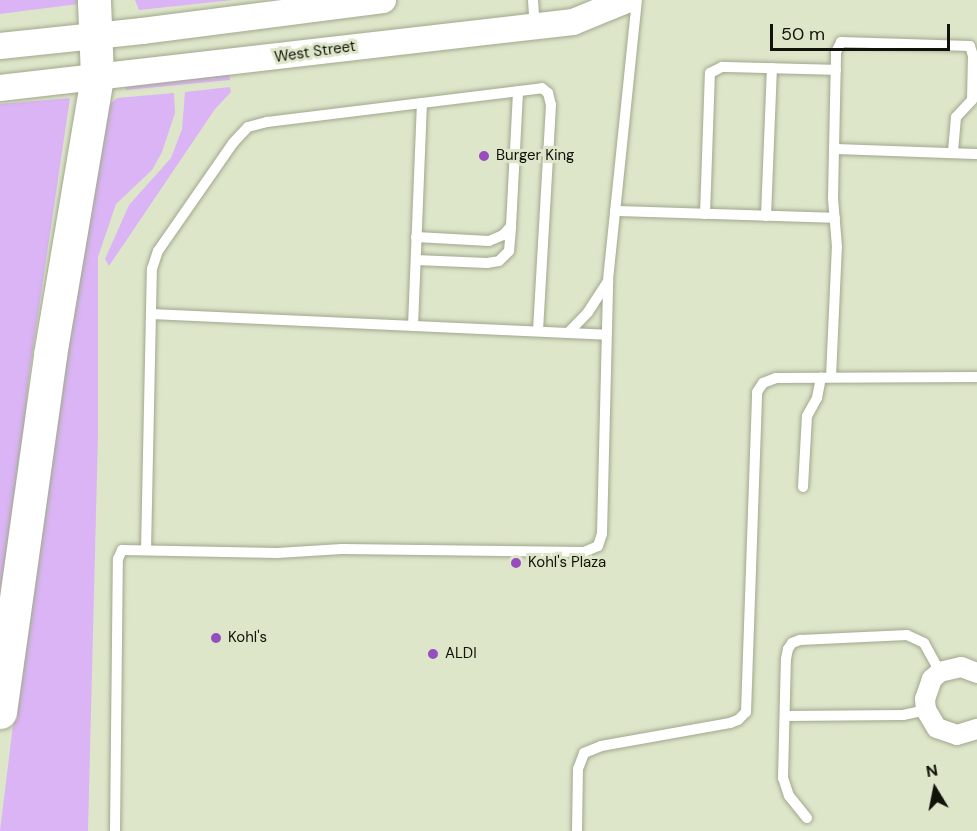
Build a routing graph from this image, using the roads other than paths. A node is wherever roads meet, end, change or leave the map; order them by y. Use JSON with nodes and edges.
{"nodes":[{"id":1,"x":94,"y":0,"type":"edge"},
{"id":2,"x":383,"y":0,"type":"edge"},
{"id":3,"x":532,"y":0,"type":"edge"},
{"id":4,"x":627,"y":0,"type":"edge"},
{"id":5,"x":637,"y":0,"type":"edge"},
{"id":6,"x":342,"y":3,"type":"edge"},
{"id":7,"x":535,"y":27,"type":"junction"},
{"id":8,"x":98,"y":35,"type":"junction"},
{"id":9,"x":0,"y":46,"type":"edge"},
{"id":10,"x":772,"y":68,"type":"junction"},
{"id":11,"x":836,"y":70,"type":"junction"},
{"id":12,"x":97,"y":76,"type":"junction"},
{"id":13,"x":0,"y":88,"type":"edge"},
{"id":14,"x":518,"y":91,"type":"junction"},
{"id":15,"x":422,"y":103,"type":"junction"},
{"id":16,"x":834,"y":149,"type":"junction"},
{"id":17,"x":953,"y":153,"type":"junction"},
{"id":18,"x":977,"y":154,"type":"edge"},
{"id":19,"x":615,"y":211,"type":"junction"},
{"id":20,"x":705,"y":214,"type":"junction"},
{"id":21,"x":766,"y":216,"type":"junction"},
{"id":22,"x":835,"y":218,"type":"junction"},
{"id":23,"x":512,"y":225,"type":"junction"},
{"id":24,"x":417,"y":237,"type":"junction"},
{"id":25,"x":416,"y":260,"type":"junction"},
{"id":26,"x":608,"y":280,"type":"junction"},
{"id":27,"x":151,"y":314,"type":"junction"},
{"id":28,"x":413,"y":326,"type":"junction"},
{"id":29,"x":538,"y":331,"type":"junction"},
{"id":30,"x":568,"y":333,"type":"junction"},
{"id":31,"x":607,"y":334,"type":"junction"},
{"id":32,"x":826,"y":377,"type":"junction"},
{"id":33,"x":977,"y":377,"type":"edge"},
{"id":34,"x":803,"y":487,"type":"dead end"},
{"id":35,"x":146,"y":550,"type":"junction"},
{"id":36,"x":940,"y":672,"type":"junction"},
{"id":37,"x":977,"y":673,"type":"edge"},
{"id":38,"x":926,"y":710,"type":"junction"},
{"id":39,"x":0,"y":712,"type":"edge"},
{"id":40,"x":784,"y":717,"type":"junction"},
{"id":41,"x":977,"y":729,"type":"edge"},
{"id":42,"x":807,"y":818,"type":"dead end"},
{"id":43,"x":116,"y":831,"type":"edge"},
{"id":44,"x":577,"y":831,"type":"edge"}],
"edges":[{"from":1,"to":8,"type":"highway"},
{"from":2,"to":6,"type":"street"},
{"from":3,"to":7,"type":"lane"},
{"from":4,"to":7,"type":"street","name":"West Street"},
{"from":5,"to":19,"type":"lane"},
{"from":6,"to":8,"type":"street"},
{"from":7,"to":12,"type":"street","name":"West Street"},
{"from":8,"to":9,"type":"street"},
{"from":8,"to":12,"type":"highway"},
{"from":10,"to":11,"type":"lane"},
{"from":10,"to":20,"type":"lane"},
{"from":10,"to":21,"type":"lane"},
{"from":11,"to":16,"type":"lane"},
{"from":11,"to":17,"type":"lane"},
{"from":12,"to":13,"type":"street","name":"West Street"},
{"from":12,"to":39,"type":"highway"},
{"from":14,"to":15,"type":"lane"},
{"from":14,"to":23,"type":"lane"},
{"from":14,"to":29,"type":"lane"},
{"from":15,"to":24,"type":"lane"},
{"from":15,"to":27,"type":"lane"},
{"from":16,"to":17,"type":"lane"},
{"from":16,"to":22,"type":"lane"},
{"from":17,"to":18,"type":"lane"},
{"from":19,"to":20,"type":"lane"},
{"from":19,"to":26,"type":"lane"},
{"from":20,"to":21,"type":"lane"},
{"from":21,"to":22,"type":"lane"},
{"from":22,"to":32,"type":"lane"},
{"from":23,"to":24,"type":"lane"},
{"from":23,"to":25,"type":"lane"},
{"from":24,"to":25,"type":"lane"},
{"from":25,"to":28,"type":"lane"},
{"from":26,"to":30,"type":"lane"},
{"from":26,"to":31,"type":"lane"},
{"from":27,"to":28,"type":"lane"},
{"from":27,"to":35,"type":"lane"},
{"from":28,"to":29,"type":"lane"},
{"from":29,"to":30,"type":"lane"},
{"from":30,"to":31,"type":"lane"},
{"from":31,"to":35,"type":"lane"},
{"from":32,"to":33,"type":"lane"},
{"from":32,"to":34,"type":"lane"},
{"from":32,"to":44,"type":"lane"},
{"from":35,"to":43,"type":"lane"},
{"from":36,"to":37,"type":"street"},
{"from":36,"to":38,"type":"street"},
{"from":36,"to":40,"type":"lane"},
{"from":38,"to":40,"type":"lane"},
{"from":38,"to":41,"type":"street"},
{"from":40,"to":42,"type":"lane"}]}
